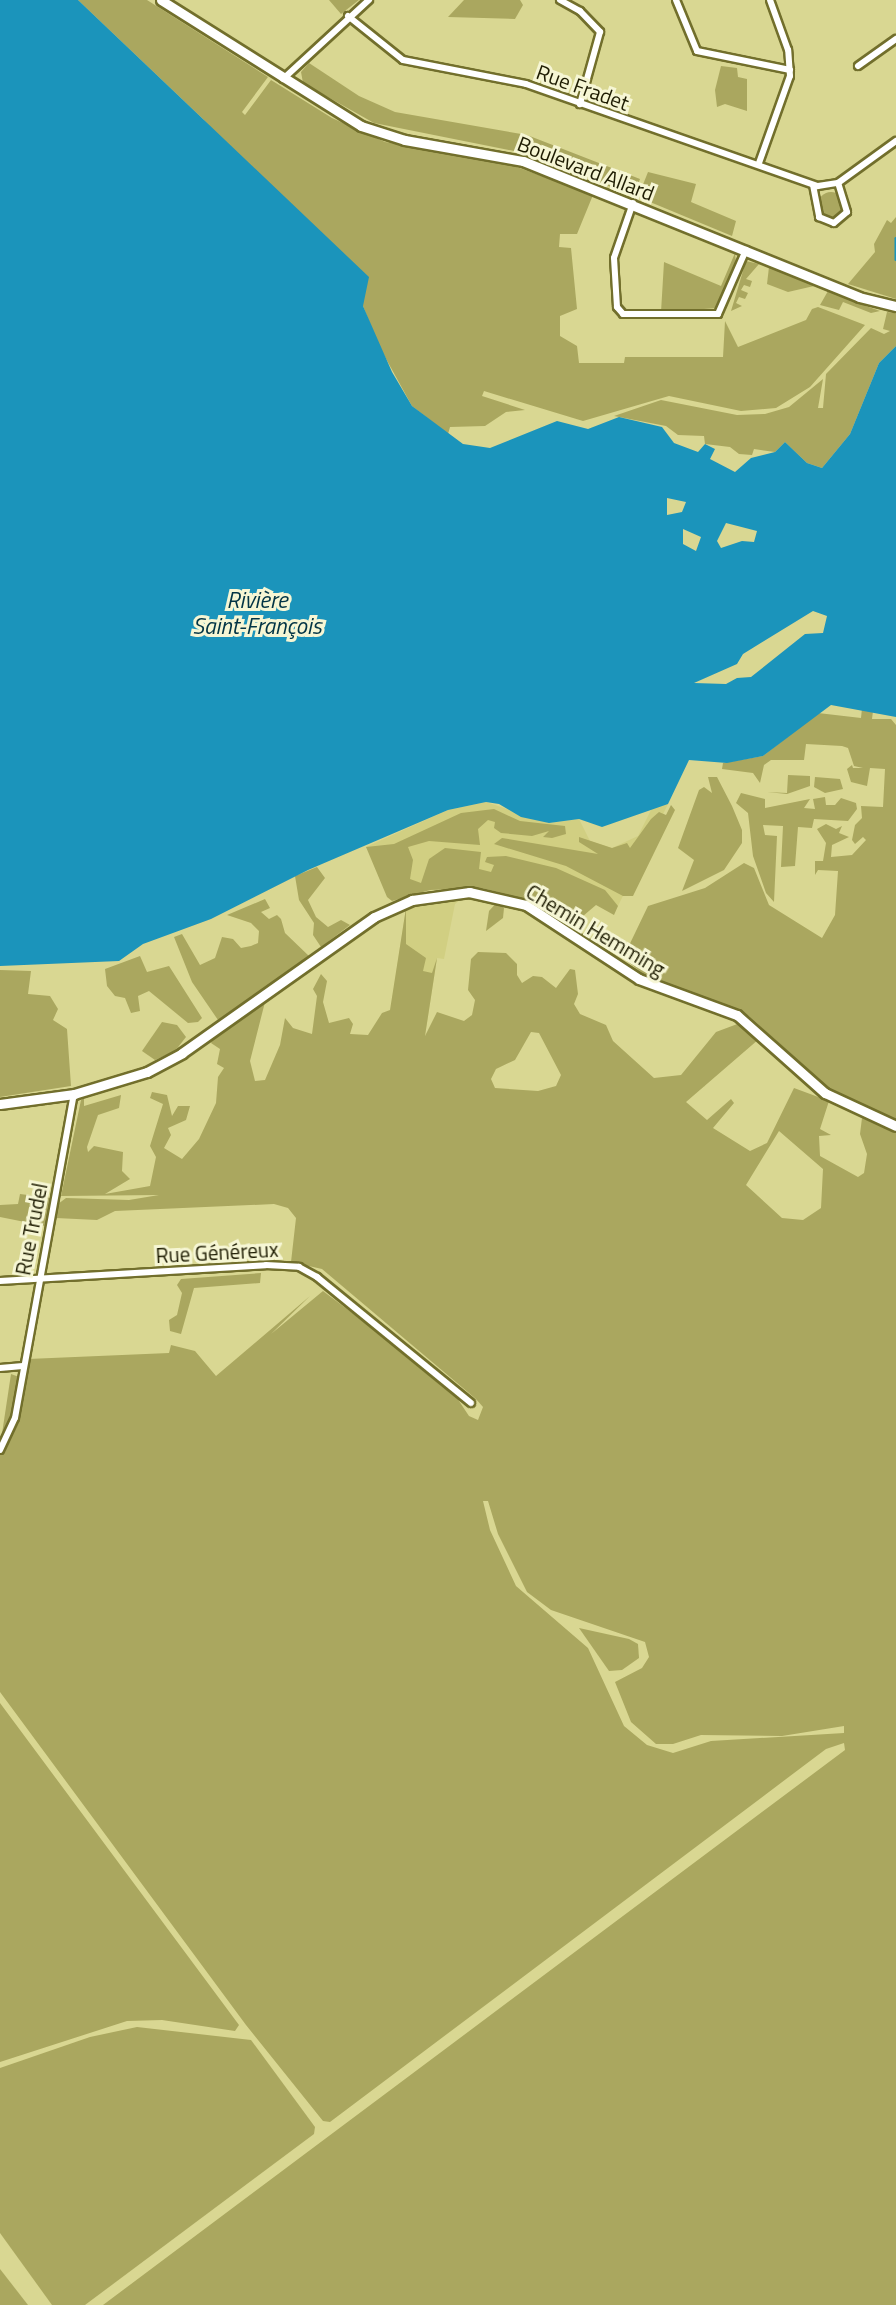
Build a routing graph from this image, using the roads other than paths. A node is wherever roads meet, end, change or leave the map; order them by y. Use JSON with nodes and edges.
{"nodes":[{"id":1,"x":161,"y":0,"type":"edge"},
{"id":2,"x":369,"y":0,"type":"edge"},
{"id":3,"x":561,"y":0,"type":"edge"},
{"id":4,"x":676,"y":0,"type":"edge"},
{"id":5,"x":770,"y":0,"type":"edge"},
{"id":6,"x":348,"y":16,"type":"junction"},
{"id":7,"x":896,"y":39,"type":"edge"},
{"id":8,"x":858,"y":66,"type":"dead end"},
{"id":9,"x":790,"y":70,"type":"junction"},
{"id":10,"x":283,"y":79,"type":"junction"},
{"id":11,"x":580,"y":104,"type":"junction"},
{"id":12,"x":896,"y":141,"type":"edge"},
{"id":13,"x":759,"y":163,"type":"junction"},
{"id":14,"x":838,"y":183,"type":"junction"},
{"id":15,"x":813,"y":185,"type":"junction"},
{"id":16,"x":633,"y":203,"type":"junction"},
{"id":17,"x":746,"y":250,"type":"junction"},
{"id":18,"x":896,"y":306,"type":"edge"},
{"id":19,"x":74,"y":1094,"type":"junction"},
{"id":20,"x":0,"y":1104,"type":"edge"},
{"id":21,"x":896,"y":1126,"type":"edge"},
{"id":22,"x":39,"y":1279,"type":"junction"},
{"id":23,"x":0,"y":1281,"type":"edge"},
{"id":24,"x":23,"y":1366,"type":"junction"},
{"id":25,"x":0,"y":1368,"type":"edge"},
{"id":26,"x":471,"y":1403,"type":"dead end"},
{"id":27,"x":0,"y":1450,"type":"edge"}],
"edges":[{"from":1,"to":10,"type":"street","name":"Boulevard Allard"},
{"from":2,"to":6,"type":"street"},
{"from":3,"to":11,"type":"street"},
{"from":4,"to":9,"type":"street"},
{"from":5,"to":9,"type":"street"},
{"from":6,"to":10,"type":"street"},
{"from":6,"to":11,"type":"street","name":"Rue Fradet"},
{"from":7,"to":8,"type":"street"},
{"from":9,"to":13,"type":"street"},
{"from":10,"to":16,"type":"street","name":"Boulevard Allard"},
{"from":11,"to":13,"type":"street","name":"Rue Fradet"},
{"from":12,"to":14,"type":"street"},
{"from":13,"to":15,"type":"street","name":"Rue Fradet"},
{"from":14,"to":15,"type":"street","name":"Rue Fradet"},
{"from":14,"to":15,"type":"street"},
{"from":16,"to":17,"type":"street","name":"Boulevard Allard"},
{"from":16,"to":17,"type":"street"},
{"from":17,"to":18,"type":"street","name":"Boulevard Allard"},
{"from":19,"to":20,"type":"street","name":"Chemin Hemming"},
{"from":19,"to":21,"type":"street","name":"Chemin Hemming"},
{"from":19,"to":22,"type":"street","name":"Rue Trudel"},
{"from":22,"to":23,"type":"street","name":"Rue Généreux"},
{"from":22,"to":24,"type":"street","name":"Rue Trudel"},
{"from":22,"to":26,"type":"street","name":"Rue Généreux"},
{"from":24,"to":25,"type":"street"},
{"from":24,"to":27,"type":"street","name":"Rue Trudel"}]}
